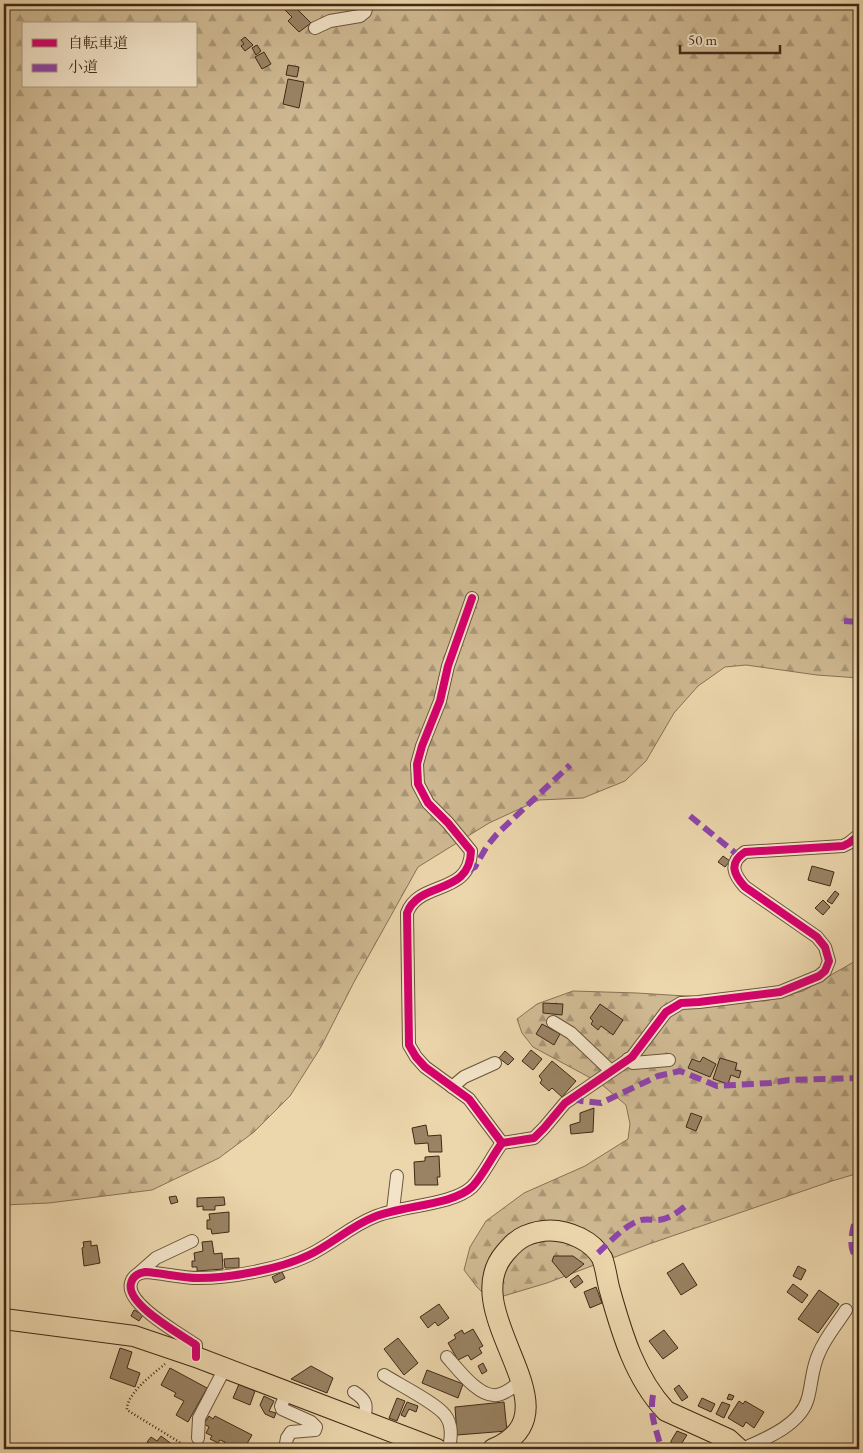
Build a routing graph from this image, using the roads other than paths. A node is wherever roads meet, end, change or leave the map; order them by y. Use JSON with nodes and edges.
{"nodes":[{"id":1,"x":363,"y":4,"type":"edge"},
{"id":2,"x":315,"y":28,"type":"dead end"},
{"id":3,"x":472,"y":598,"type":"dead end"},
{"id":4,"x":859,"y":835,"type":"edge"},
{"id":5,"x":553,"y":1022,"type":"dead end"},
{"id":6,"x":628,"y":1059,"type":"junction"},
{"id":7,"x":669,"y":1060,"type":"dead end"},
{"id":8,"x":495,"y":1063,"type":"dead end"},
{"id":9,"x":611,"y":1071,"type":"junction"},
{"id":10,"x":452,"y":1087,"type":"junction"},
{"id":11,"x":502,"y":1143,"type":"junction"},
{"id":12,"x":397,"y":1176,"type":"dead end"},
{"id":13,"x":393,"y":1210,"type":"junction"},
{"id":14,"x":192,"y":1241,"type":"dead end"},
{"id":15,"x":138,"y":1274,"type":"junction"},
{"id":16,"x":846,"y":1310,"type":"dead end"},
{"id":17,"x":4,"y":1319,"type":"edge"},
{"id":18,"x":187,"y":1354,"type":"junction"},
{"id":19,"x":447,"y":1357,"type":"dead end"},
{"id":20,"x":225,"y":1368,"type":"junction"},
{"id":21,"x":384,"y":1375,"type":"dead end"},
{"id":22,"x":522,"y":1381,"type":"junction"},
{"id":23,"x":287,"y":1392,"type":"junction"},
{"id":24,"x":354,"y":1392,"type":"dead end"},
{"id":25,"x":364,"y":1422,"type":"junction"},
{"id":26,"x":198,"y":1438,"type":"dead end"},
{"id":27,"x":285,"y":1449,"type":"edge"},
{"id":28,"x":438,"y":1449,"type":"edge"},
{"id":29,"x":449,"y":1449,"type":"edge"},
{"id":30,"x":493,"y":1449,"type":"edge"},
{"id":31,"x":741,"y":1449,"type":"edge"}],
"edges":[{"from":1,"to":2,"type":"street"},
{"from":3,"to":10,"type":"street"},
{"from":4,"to":6,"type":"street"},
{"from":5,"to":9,"type":"street"},
{"from":6,"to":7,"type":"street"},
{"from":6,"to":9,"type":"street"},
{"from":8,"to":10,"type":"street"},
{"from":9,"to":11,"type":"street"},
{"from":10,"to":11,"type":"street"},
{"from":11,"to":13,"type":"street"},
{"from":12,"to":13,"type":"street"},
{"from":13,"to":15,"type":"street"},
{"from":14,"to":15,"type":"street"},
{"from":15,"to":18,"type":"street"},
{"from":16,"to":31,"type":"street"},
{"from":17,"to":18,"type":"highway"},
{"from":18,"to":20,"type":"highway"},
{"from":19,"to":22,"type":"street"},
{"from":20,"to":23,"type":"highway"},
{"from":20,"to":26,"type":"street"},
{"from":21,"to":29,"type":"street"},
{"from":22,"to":30,"type":"highway"},
{"from":22,"to":31,"type":"highway"},
{"from":23,"to":25,"type":"highway"},
{"from":23,"to":27,"type":"street"},
{"from":24,"to":25,"type":"street"},
{"from":25,"to":28,"type":"highway"}]}
